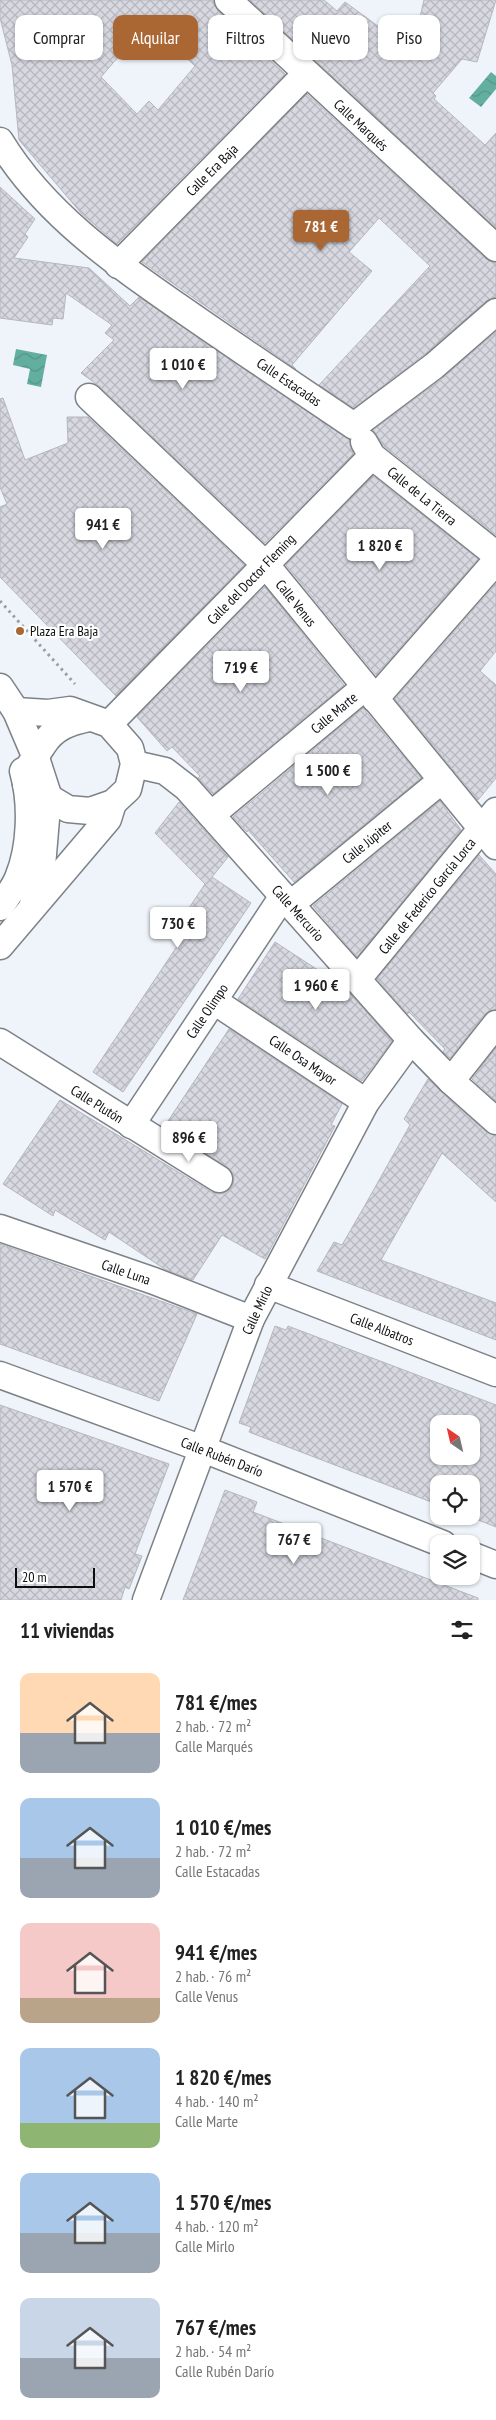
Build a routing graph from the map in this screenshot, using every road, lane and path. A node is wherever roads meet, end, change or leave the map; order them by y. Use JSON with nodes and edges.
{"nodes":[{"id":1,"x":228,"y":0,"type":"edge"},
{"id":2,"x":306,"y":74,"type":"junction"},
{"id":3,"x":0,"y":141,"type":"edge"},
{"id":4,"x":496,"y":248,"type":"edge"},
{"id":5,"x":118,"y":265,"type":"junction"},
{"id":6,"x":496,"y":312,"type":"edge"},
{"id":7,"x":89,"y":397,"type":"dead end"},
{"id":8,"x":354,"y":426,"type":"junction"},
{"id":9,"x":372,"y":456,"type":"junction"},
{"id":10,"x":496,"y":560,"type":"edge"},
{"id":11,"x":266,"y":565,"type":"junction"},
{"id":12,"x":0,"y":600,"type":"edge"},
{"id":13,"x":0,"y":687,"type":"edge"},
{"id":14,"x":370,"y":693,"type":"junction"},
{"id":15,"x":8,"y":714,"type":"edge"},
{"id":16,"x":101,"y":721,"type":"junction"},
{"id":17,"x":134,"y":764,"type":"junction"},
{"id":18,"x":34,"y":777,"type":"junction"},
{"id":19,"x":442,"y":780,"type":"junction"},
{"id":20,"x":113,"y":803,"type":"junction"},
{"id":21,"x":211,"y":816,"type":"junction"},
{"id":22,"x":491,"y":829,"type":"edge"},
{"id":23,"x":287,"y":900,"type":"junction"},
{"id":24,"x":0,"y":908,"type":"edge"},
{"id":25,"x":32,"y":908,"type":"junction"},
{"id":26,"x":0,"y":946,"type":"edge"},
{"id":27,"x":357,"y":980,"type":"junction"},
{"id":28,"x":214,"y":1001,"type":"junction"},
{"id":29,"x":496,"y":1024,"type":"edge"},
{"id":30,"x":411,"y":1040,"type":"junction"},
{"id":31,"x":0,"y":1042,"type":"edge"},
{"id":32,"x":451,"y":1081,"type":"junction"},
{"id":33,"x":366,"y":1102,"type":"junction"},
{"id":34,"x":496,"y":1120,"type":"edge"},
{"id":35,"x":131,"y":1125,"type":"junction"},
{"id":36,"x":219,"y":1179,"type":"dead end"},
{"id":37,"x":0,"y":1228,"type":"edge"},
{"id":38,"x":268,"y":1285,"type":"junction"},
{"id":39,"x":251,"y":1319,"type":"junction"},
{"id":40,"x":496,"y":1373,"type":"edge"},
{"id":41,"x":0,"y":1375,"type":"edge"},
{"id":42,"x":202,"y":1449,"type":"junction"},
{"id":43,"x":430,"y":1539,"type":"edge"},
{"id":44,"x":480,"y":1559,"type":"edge"},
{"id":45,"x":496,"y":1565,"type":"edge"},
{"id":46,"x":146,"y":1600,"type":"edge"}],
"edges":[{"from":1,"to":2,"type":"street","name":"Calle Marqués"},
{"from":2,"to":4,"type":"street","name":"Calle Marqués"},
{"from":2,"to":5,"type":"street","name":"Calle Era Baja"},
{"from":3,"to":5,"type":"street","name":"Calle Estacadas"},
{"from":5,"to":8,"type":"street","name":"Calle Estacadas"},
{"from":6,"to":8,"type":"street"},
{"from":7,"to":11,"type":"street","name":"Calle Venus"},
{"from":8,"to":9,"type":"street","name":"Calle de La Tierra"},
{"from":9,"to":10,"type":"street","name":"Calle de La Tierra"},
{"from":9,"to":11,"type":"street","name":"Calle del Doctor Fleming"},
{"from":10,"to":14,"type":"street","name":"Calle Marte"},
{"from":11,"to":14,"type":"street","name":"Calle Venus"},
{"from":11,"to":16,"type":"street","name":"Calle del Doctor Fleming"},
{"from":12,"to":16,"type":"path"},
{"from":13,"to":15,"type":"street"},
{"from":14,"to":19,"type":"street","name":"Calle Venus"},
{"from":14,"to":21,"type":"street","name":"Calle Marte"},
{"from":15,"to":16,"type":"street"},
{"from":15,"to":18,"type":"street"},
{"from":16,"to":17,"type":"street"},
{"from":16,"to":18,"type":"street"},
{"from":17,"to":20,"type":"street"},
{"from":17,"to":21,"type":"street","name":"Calle Mercurio"},
{"from":18,"to":20,"type":"street"},
{"from":18,"to":24,"type":"street"},
{"from":18,"to":25,"type":"street"},
{"from":19,"to":22,"type":"street","name":"Calle Venus"},
{"from":19,"to":23,"type":"street","name":"Calle Júpiter"},
{"from":20,"to":25,"type":"street"},
{"from":21,"to":23,"type":"street","name":"Calle Mercurio"},
{"from":22,"to":27,"type":"street","name":"Calle de Federico García Lorca"},
{"from":23,"to":27,"type":"street","name":"Calle Mercurio"},
{"from":23,"to":28,"type":"street","name":"Calle Olimpo"},
{"from":25,"to":26,"type":"street"},
{"from":27,"to":30,"type":"street","name":"Calle Mercurio"},
{"from":28,"to":33,"type":"street","name":"Calle Osa Mayor"},
{"from":28,"to":35,"type":"street","name":"Calle Olimpo"},
{"from":29,"to":32,"type":"street"},
{"from":30,"to":32,"type":"street","name":"Calle Mercurio"},
{"from":30,"to":33,"type":"street","name":"Calle Mirlo"},
{"from":31,"to":35,"type":"street","name":"Calle Plutón"},
{"from":32,"to":34,"type":"street","name":"Calle Mercurio"},
{"from":33,"to":38,"type":"street","name":"Calle Mirlo"},
{"from":35,"to":36,"type":"street","name":"Calle Plutón"},
{"from":37,"to":39,"type":"street","name":"Calle Luna"},
{"from":38,"to":39,"type":"street","name":"Calle Mirlo"},
{"from":38,"to":40,"type":"street","name":"Calle Albatros"},
{"from":39,"to":42,"type":"street","name":"Calle Mirlo"},
{"from":41,"to":42,"type":"street","name":"Calle Rubén Darío"},
{"from":42,"to":43,"type":"street","name":"Calle Rubén Darío"},
{"from":42,"to":46,"type":"street","name":"Calle Mirlo"},
{"from":44,"to":45,"type":"street"}]}
